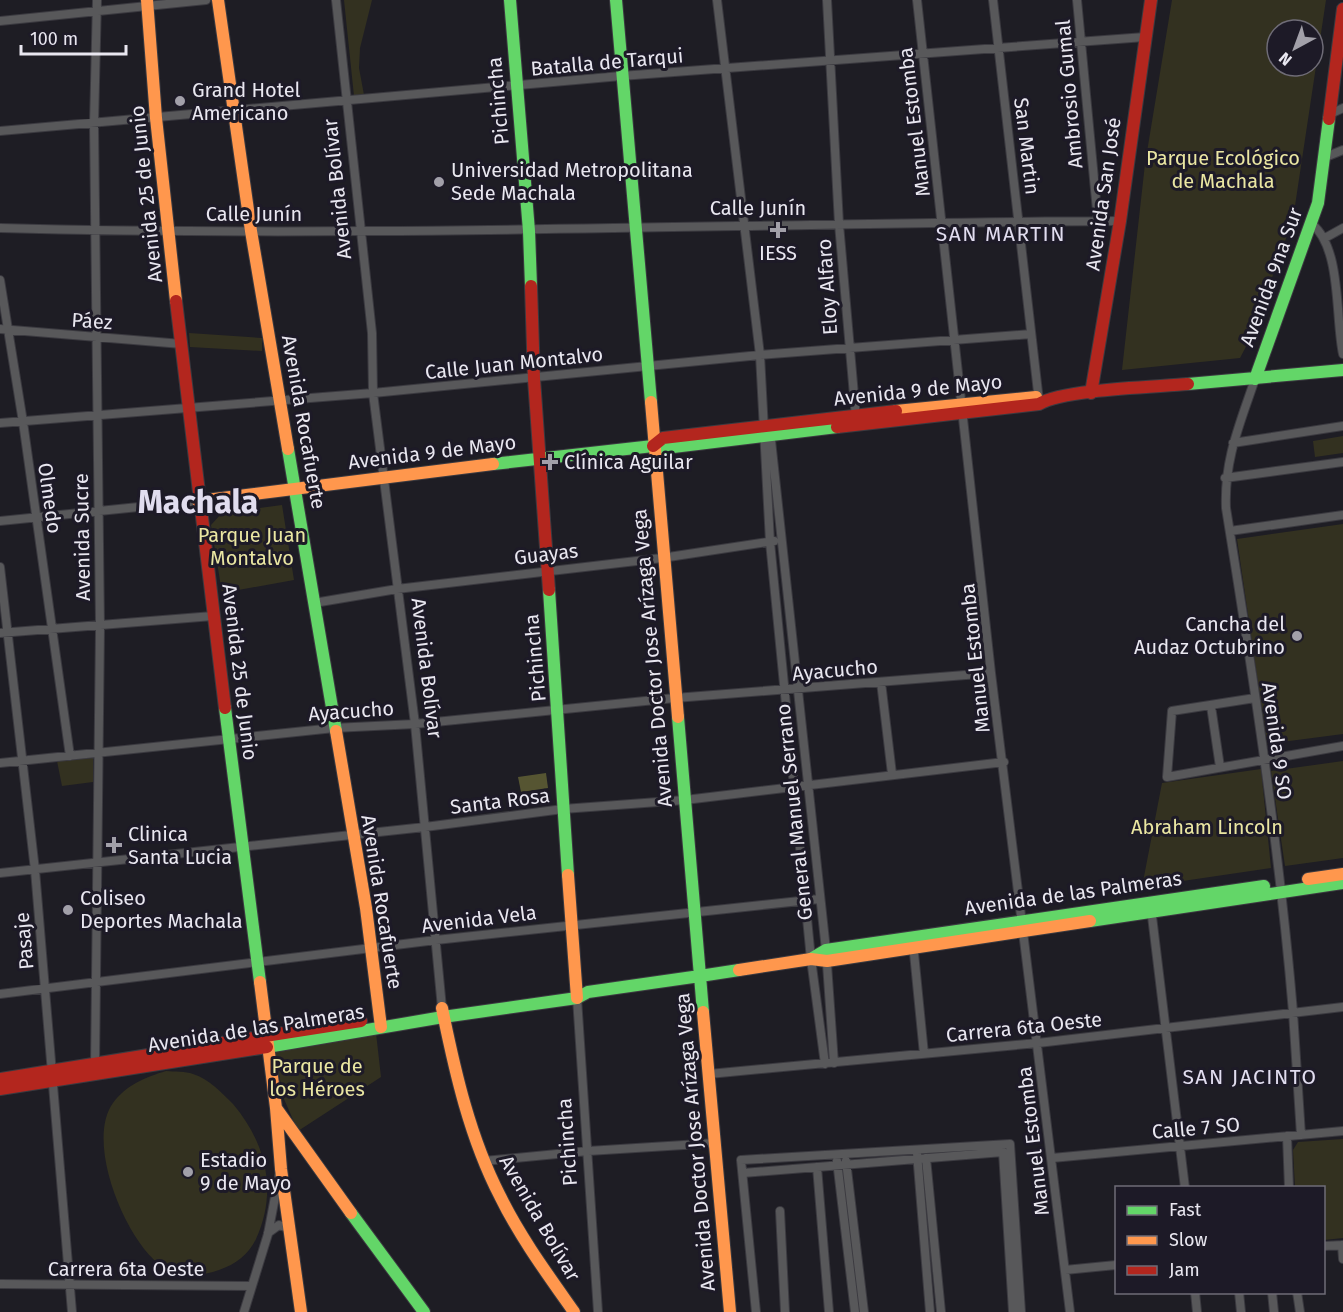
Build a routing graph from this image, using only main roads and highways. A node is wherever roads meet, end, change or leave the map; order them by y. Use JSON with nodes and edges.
{"nodes":[{"id":1,"x":219,"y":0,"type":"edge"},
{"id":2,"x":510,"y":0,"type":"edge"},
{"id":3,"x":616,"y":0,"type":"edge"},
{"id":4,"x":1151,"y":0,"type":"edge"},
{"id":5,"x":147,"y":3,"type":"edge"},
{"id":6,"x":1343,"y":9,"type":"edge"},
{"id":7,"x":1342,"y":28,"type":"edge"},
{"id":8,"x":1338,"y":71,"type":"edge"},
{"id":9,"x":1343,"y":370,"type":"edge"},
{"id":10,"x":1255,"y":379,"type":"junction"},
{"id":11,"x":1091,"y":393,"type":"junction"},
{"id":12,"x":653,"y":446,"type":"junction"},
{"id":13,"x":540,"y":459,"type":"junction"},
{"id":14,"x":295,"y":489,"type":"junction"},
{"id":15,"x":198,"y":501,"type":"junction"},
{"id":16,"x":1343,"y":874,"type":"edge"},
{"id":17,"x":1343,"y":883,"type":"edge"},
{"id":18,"x":1280,"y":888,"type":"junction"},
{"id":19,"x":700,"y":976,"type":"junction"},
{"id":20,"x":580,"y":993,"type":"junction"},
{"id":21,"x":442,"y":1013,"type":"junction"},
{"id":22,"x":381,"y":1023,"type":"junction"},
{"id":23,"x":266,"y":1042,"type":"junction"},
{"id":24,"x":50,"y":1076,"type":"junction"},
{"id":25,"x":0,"y":1079,"type":"edge"},
{"id":26,"x":0,"y":1089,"type":"edge"},
{"id":27,"x":276,"y":1108,"type":"junction"},
{"id":28,"x":301,"y":1312,"type":"edge"},
{"id":29,"x":424,"y":1312,"type":"edge"},
{"id":30,"x":574,"y":1312,"type":"edge"},
{"id":31,"x":730,"y":1312,"type":"edge"}],
"edges":[{"from":1,"to":14,"type":"main road","name":"Avenida Rocafuerte"},
{"from":2,"to":13,"type":"main road","name":"Pichincha"},
{"from":3,"to":12,"type":"main road","name":"Avenida Doctor Jose Arízaga Vega"},
{"from":4,"to":11,"type":"main road","name":"Avenida San José"},
{"from":5,"to":15,"type":"main road","name":"Avenida 25 de Junio"},
{"from":6,"to":7,"type":"main road","name":"Avenida 9na Sur"},
{"from":7,"to":8,"type":"main road","name":"Avenida 9na Sur"},
{"from":8,"to":10,"type":"main road","name":"Avenida 9na Sur"},
{"from":9,"to":10,"type":"main road","name":"Avenida 9 de Mayo"},
{"from":10,"to":11,"type":"main road","name":"Avenida 9 de Mayo"},
{"from":11,"to":12,"type":"main road","name":"Avenida 9 de Mayo"},
{"from":12,"to":13,"type":"main road","name":"Avenida 9 de Mayo"},
{"from":12,"to":19,"type":"main road","name":"Avenida Doctor Jose Arízaga Vega"},
{"from":13,"to":14,"type":"main road","name":"Avenida 9 de Mayo"},
{"from":13,"to":20,"type":"main road","name":"Pichincha"},
{"from":14,"to":15,"type":"main road","name":"Avenida 9 de Mayo"},
{"from":14,"to":22,"type":"main road","name":"Avenida Rocafuerte"},
{"from":15,"to":23,"type":"main road","name":"Avenida 25 de Junio"},
{"from":16,"to":18,"type":"main road","name":"Avenida de las Palmeras"},
{"from":17,"to":18,"type":"main road","name":"Avenida de las Palmeras"},
{"from":18,"to":19,"type":"main road","name":"Avenida de las Palmeras"},
{"from":19,"to":20,"type":"main road","name":"Avenida de las Palmeras"},
{"from":19,"to":31,"type":"main road","name":"Avenida Doctor Jose Arízaga Vega"},
{"from":20,"to":21,"type":"main road","name":"Avenida de las Palmeras"},
{"from":21,"to":22,"type":"main road","name":"Avenida de las Palmeras"},
{"from":21,"to":30,"type":"main road","name":"Avenida Bolívar"},
{"from":22,"to":23,"type":"main road","name":"Avenida de las Palmeras"},
{"from":23,"to":24,"type":"main road","name":"Avenida de las Palmeras"},
{"from":23,"to":27,"type":"main road","name":"Avenida 25 de Junio"},
{"from":24,"to":25,"type":"main road","name":"Avenida de las Palmeras"},
{"from":24,"to":26,"type":"main road","name":"Avenida de las Palmeras"},
{"from":27,"to":28,"type":"main road","name":"Avenida 25 de Junio"},
{"from":27,"to":29,"type":"main road"}]}
